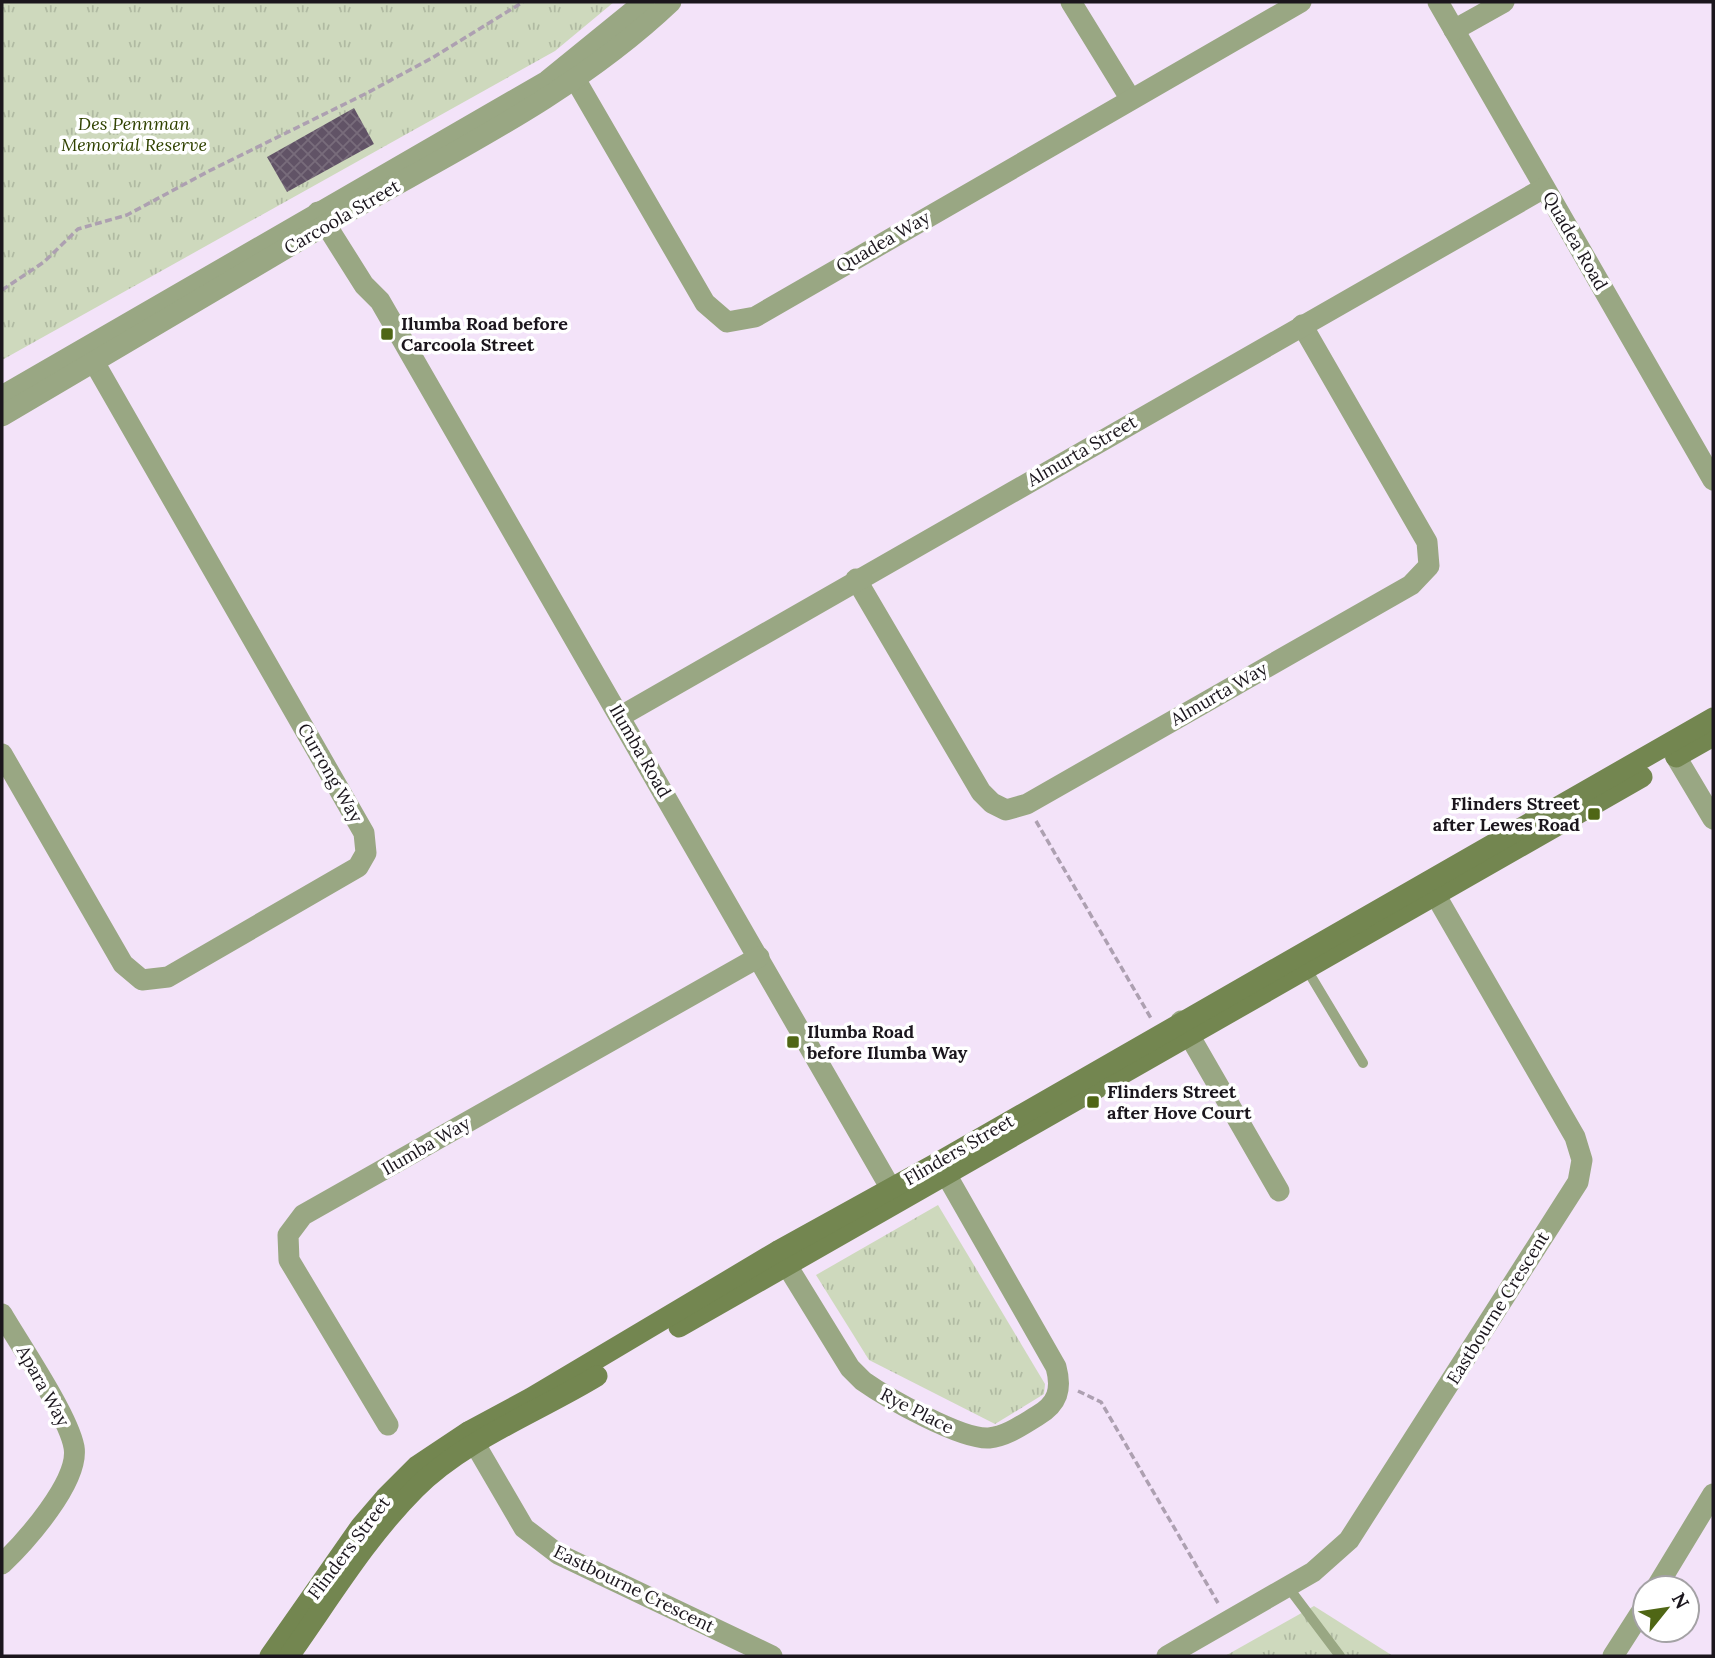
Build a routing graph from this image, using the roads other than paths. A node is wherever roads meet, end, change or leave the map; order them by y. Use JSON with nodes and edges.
{"nodes":[{"id":1,"x":644,"y":2,"type":"edge"},
{"id":2,"x":671,"y":2,"type":"edge"},
{"id":3,"x":1071,"y":2,"type":"edge"},
{"id":4,"x":1301,"y":2,"type":"edge"},
{"id":5,"x":1438,"y":2,"type":"edge"},
{"id":6,"x":1504,"y":2,"type":"edge"},
{"id":7,"x":1454,"y":30,"type":"junction"},
{"id":8,"x":572,"y":73,"type":"junction"},
{"id":9,"x":1130,"y":97,"type":"junction"},
{"id":10,"x":1544,"y":188,"type":"junction"},
{"id":11,"x":329,"y":215,"type":"junction"},
{"id":12,"x":1302,"y":325,"type":"junction"},
{"id":13,"x":90,"y":354,"type":"junction"},
{"id":14,"x":2,"y":396,"type":"edge"},
{"id":15,"x":2,"y":416,"type":"edge"},
{"id":16,"x":1713,"y":480,"type":"edge"},
{"id":17,"x":856,"y":579,"type":"junction"},
{"id":18,"x":621,"y":716,"type":"junction"},
{"id":19,"x":1713,"y":718,"type":"edge"},
{"id":20,"x":1713,"y":736,"type":"edge"},
{"id":21,"x":1673,"y":751,"type":"junction"},
{"id":22,"x":2,"y":754,"type":"edge"},
{"id":23,"x":1713,"y":819,"type":"edge"},
{"id":24,"x":1431,"y":887,"type":"junction"},
{"id":25,"x":759,"y":957,"type":"junction"},
{"id":26,"x":1306,"y":968,"type":"junction"},
{"id":27,"x":1185,"y":1028,"type":"junction"},
{"id":28,"x":1363,"y":1063,"type":"dead end"},
{"id":29,"x":942,"y":1168,"type":"junction"},
{"id":30,"x":1279,"y":1191,"type":"dead end"},
{"id":31,"x":894,"y":1195,"type":"junction"},
{"id":32,"x":782,"y":1258,"type":"junction"},
{"id":33,"x":2,"y":1314,"type":"edge"},
{"id":34,"x":388,"y":1425,"type":"dead end"},
{"id":35,"x":472,"y":1438,"type":"junction"},
{"id":36,"x":1713,"y":1494,"type":"edge"},
{"id":37,"x":2,"y":1564,"type":"edge"},
{"id":38,"x":1664,"y":1574,"type":"edge"},
{"id":39,"x":1288,"y":1587,"type":"junction"},
{"id":40,"x":1631,"y":1628,"type":"edge"},
{"id":41,"x":270,"y":1656,"type":"edge"},
{"id":42,"x":289,"y":1656,"type":"edge"},
{"id":43,"x":772,"y":1656,"type":"edge"},
{"id":44,"x":1167,"y":1656,"type":"edge"},
{"id":45,"x":1340,"y":1656,"type":"edge"},
{"id":46,"x":1613,"y":1656,"type":"edge"}],
"edges":[{"from":1,"to":8,"type":"street","name":"Carcoola Street"},
{"from":2,"to":8,"type":"street","name":"Carcoola Street"},
{"from":3,"to":9,"type":"street"},
{"from":4,"to":9,"type":"street","name":"Quadea Way"},
{"from":5,"to":7,"type":"street","name":"Quadea Road"},
{"from":6,"to":7,"type":"street"},
{"from":7,"to":10,"type":"street","name":"Quadea Road"},
{"from":8,"to":9,"type":"street","name":"Quadea Way"},
{"from":8,"to":11,"type":"street","name":"Carcoola Street"},
{"from":10,"to":12,"type":"street","name":"Almurta Street"},
{"from":10,"to":16,"type":"street","name":"Quadea Road"},
{"from":11,"to":13,"type":"street","name":"Carcoola Street"},
{"from":11,"to":18,"type":"street","name":"Ilumba Road"},
{"from":12,"to":17,"type":"street","name":"Almurta Street"},
{"from":12,"to":17,"type":"street","name":"Almurta Way"},
{"from":13,"to":14,"type":"street","name":"Carcoola Street"},
{"from":13,"to":15,"type":"street","name":"Carcoola Street"},
{"from":13,"to":22,"type":"street","name":"Currong Way"},
{"from":17,"to":18,"type":"street","name":"Almurta Street"},
{"from":18,"to":25,"type":"street","name":"Ilumba Road"},
{"from":19,"to":21,"type":"main road","name":"Flinders Street"},
{"from":20,"to":21,"type":"main road","name":"Flinders Street"},
{"from":21,"to":23,"type":"street"},
{"from":21,"to":24,"type":"main road","name":"Flinders Street"},
{"from":24,"to":26,"type":"main road","name":"Flinders Street"},
{"from":24,"to":27,"type":"main road","name":"Flinders Street"},
{"from":24,"to":39,"type":"street","name":"Eastbourne Crescent"},
{"from":25,"to":31,"type":"street","name":"Ilumba Road"},
{"from":25,"to":34,"type":"street","name":"Ilumba Way"},
{"from":26,"to":27,"type":"main road","name":"Flinders Street"},
{"from":26,"to":28,"type":"lane"},
{"from":27,"to":29,"type":"main road","name":"Flinders Street"},
{"from":27,"to":30,"type":"street"},
{"from":29,"to":31,"type":"main road","name":"Flinders Street"},
{"from":29,"to":32,"type":"street","name":"Rye Place"},
{"from":31,"to":32,"type":"main road","name":"Flinders Street"},
{"from":32,"to":35,"type":"main road","name":"Flinders Street"},
{"from":33,"to":37,"type":"street","name":"Apara Way"},
{"from":35,"to":41,"type":"main road","name":"Flinders Street"},
{"from":35,"to":42,"type":"main road","name":"Flinders Street"},
{"from":35,"to":43,"type":"street","name":"Eastbourne Crescent"},
{"from":36,"to":38,"type":"street"},
{"from":39,"to":44,"type":"street","name":"Eastbourne Crescent"},
{"from":39,"to":45,"type":"lane"},
{"from":40,"to":46,"type":"street"}]}
